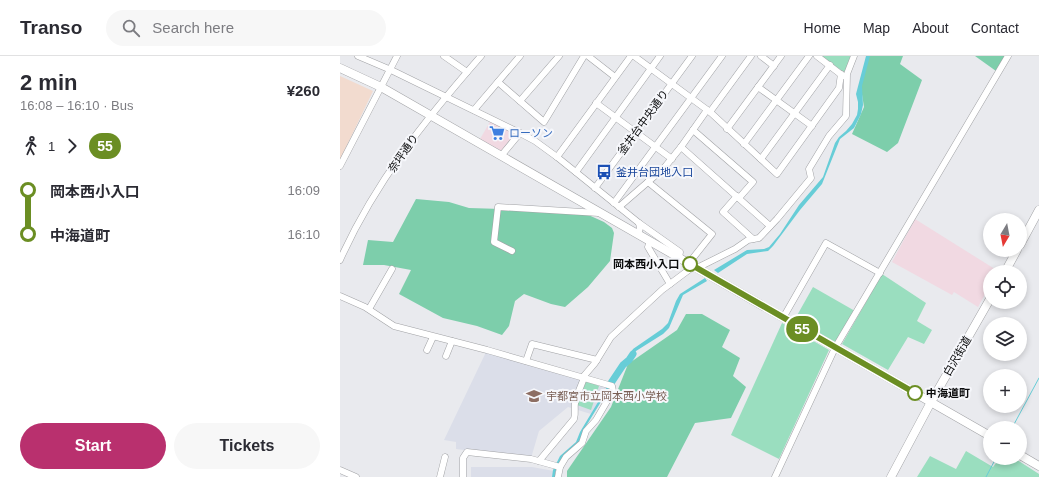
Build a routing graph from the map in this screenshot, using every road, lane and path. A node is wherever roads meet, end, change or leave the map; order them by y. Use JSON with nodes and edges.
{"nodes":[{"id":1,"x":358,"y":56,"type":"edge"},
{"id":2,"x":397,"y":56,"type":"edge"},
{"id":3,"x":444,"y":56,"type":"edge"},
{"id":4,"x":481,"y":56,"type":"edge"},
{"id":5,"x":520,"y":56,"type":"edge"},
{"id":6,"x":559,"y":56,"type":"edge"},
{"id":7,"x":584,"y":56,"type":"edge"},
{"id":8,"x":588,"y":56,"type":"edge"},
{"id":9,"x":632,"y":56,"type":"edge"},
{"id":10,"x":660,"y":56,"type":"edge"},
{"id":11,"x":692,"y":56,"type":"edge"},
{"id":12,"x":722,"y":56,"type":"edge"},
{"id":13,"x":751,"y":56,"type":"edge"},
{"id":14,"x":761,"y":56,"type":"edge"},
{"id":15,"x":781,"y":56,"type":"edge"},
{"id":16,"x":809,"y":56,"type":"edge"},
{"id":17,"x":817,"y":56,"type":"edge"},
{"id":18,"x":854,"y":56,"type":"edge"},
{"id":19,"x":1008,"y":56,"type":"edge"},
{"id":20,"x":830,"y":65,"type":"junction"},
{"id":21,"x":774,"y":66,"type":"junction"},
{"id":22,"x":340,"y":68,"type":"edge"},
{"id":23,"x":651,"y":69,"type":"junction"},
{"id":24,"x":391,"y":70,"type":"junction"},
{"id":25,"x":467,"y":72,"type":"junction"},
{"id":26,"x":841,"y":74,"type":"junction"},
{"id":27,"x":615,"y":77,"type":"junction"},
{"id":28,"x":498,"y":82,"type":"junction"},
{"id":29,"x":671,"y":84,"type":"junction"},
{"id":30,"x":381,"y":87,"type":"junction"},
{"id":31,"x":758,"y":87,"type":"junction"},
{"id":32,"x":847,"y":92,"type":"junction"},
{"id":33,"x":446,"y":96,"type":"junction"},
{"id":34,"x":691,"y":98,"type":"junction"},
{"id":35,"x":776,"y":100,"type":"junction"},
{"id":36,"x":520,"y":101,"type":"junction"},
{"id":37,"x":596,"y":103,"type":"junction"},
{"id":38,"x":474,"y":110,"type":"junction"},
{"id":39,"x":708,"y":111,"type":"junction"},
{"id":40,"x":794,"y":113,"type":"junction"},
{"id":41,"x":430,"y":116,"type":"junction"},
{"id":42,"x":616,"y":117,"type":"junction"},
{"id":43,"x":812,"y":126,"type":"junction"},
{"id":44,"x":727,"y":129,"type":"junction"},
{"id":45,"x":693,"y":130,"type":"junction"},
{"id":46,"x":520,"y":132,"type":"junction"},
{"id":47,"x":636,"y":132,"type":"junction"},
{"id":48,"x":744,"y":144,"type":"junction"},
{"id":49,"x":655,"y":147,"type":"junction"},
{"id":50,"x":681,"y":147,"type":"junction"},
{"id":51,"x":501,"y":156,"type":"junction"},
{"id":52,"x":557,"y":157,"type":"junction"},
{"id":53,"x":672,"y":159,"type":"junction"},
{"id":54,"x":761,"y":159,"type":"junction"},
{"id":55,"x":340,"y":166,"type":"edge"},
{"id":56,"x":576,"y":172,"type":"junction"},
{"id":57,"x":648,"y":182,"type":"junction"},
{"id":58,"x":595,"y":188,"type":"junction"},
{"id":59,"x":738,"y":197,"type":"junction"},
{"id":60,"x":614,"y":203,"type":"junction"},
{"id":61,"x":619,"y":207,"type":"junction"},
{"id":62,"x":1039,"y":210,"type":"edge"},
{"id":63,"x":601,"y":213,"type":"junction"},
{"id":64,"x":639,"y":223,"type":"junction"},
{"id":65,"x":770,"y":226,"type":"junction"},
{"id":66,"x":1027,"y":232,"type":"edge"},
{"id":67,"x":638,"y":234,"type":"junction"},
{"id":68,"x":753,"y":239,"type":"junction"},
{"id":69,"x":650,"y":241,"type":"junction"},
{"id":70,"x":512,"y":251,"type":"dead end"},
{"id":71,"x":679,"y":258,"type":"junction"},
{"id":72,"x":340,"y":260,"type":"edge"},
{"id":73,"x":693,"y":266,"type":"junction"},
{"id":74,"x":392,"y":269,"type":"dead end"},
{"id":75,"x":880,"y":273,"type":"junction"},
{"id":76,"x":670,"y":284,"type":"junction"},
{"id":77,"x":340,"y":296,"type":"edge"},
{"id":78,"x":369,"y":309,"type":"junction"},
{"id":79,"x":984,"y":309,"type":"edge"},
{"id":80,"x":783,"y":318,"type":"junction"},
{"id":81,"x":433,"y":336,"type":"junction"},
{"id":82,"x":452,"y":341,"type":"junction"},
{"id":83,"x":835,"y":348,"type":"junction"},
{"id":84,"x":427,"y":350,"type":"dead end"},
{"id":85,"x":446,"y":356,"type":"dead end"},
{"id":86,"x":597,"y":360,"type":"junction"},
{"id":87,"x":526,"y":361,"type":"junction"},
{"id":88,"x":584,"y":378,"type":"junction"},
{"id":89,"x":931,"y":402,"type":"junction"},
{"id":90,"x":983,"y":432,"type":"edge"},
{"id":91,"x":445,"y":456,"type":"dead end"},
{"id":92,"x":1027,"y":459,"type":"edge"},
{"id":93,"x":539,"y":461,"type":"junction"},
{"id":94,"x":558,"y":466,"type":"junction"},
{"id":95,"x":1039,"y":466,"type":"edge"},
{"id":96,"x":340,"y":470,"type":"edge"},
{"id":97,"x":356,"y":477,"type":"edge"},
{"id":98,"x":440,"y":477,"type":"edge"},
{"id":99,"x":463,"y":477,"type":"edge"},
{"id":100,"x":558,"y":477,"type":"edge"},
{"id":101,"x":775,"y":477,"type":"edge"},
{"id":102,"x":891,"y":477,"type":"edge"}],
"edges":[{"from":1,"to":24,"type":"street"},
{"from":2,"to":24,"type":"street"},
{"from":3,"to":25,"type":"street"},
{"from":4,"to":25,"type":"street","name":"奈坪通り"},
{"from":5,"to":28,"type":"street"},
{"from":6,"to":36,"type":"street"},
{"from":7,"to":36,"type":"street"},
{"from":8,"to":27,"type":"street"},
{"from":9,"to":23,"type":"street"},
{"from":9,"to":27,"type":"street"},
{"from":10,"to":23,"type":"street"},
{"from":11,"to":29,"type":"street","name":"釜井台中央通り"},
{"from":12,"to":34,"type":"street"},
{"from":13,"to":39,"type":"street"},
{"from":14,"to":21,"type":"street"},
{"from":15,"to":21,"type":"street"},
{"from":16,"to":35,"type":"street"},
{"from":17,"to":20,"type":"street"},
{"from":18,"to":32,"type":"street"},
{"from":19,"to":75,"type":"street"},
{"from":20,"to":26,"type":"street"},
{"from":20,"to":40,"type":"street"},
{"from":21,"to":31,"type":"street"},
{"from":22,"to":30,"type":"main road"},
{"from":23,"to":29,"type":"street"},
{"from":23,"to":42,"type":"street"},
{"from":24,"to":30,"type":"street"},
{"from":24,"to":33,"type":"street"},
{"from":25,"to":33,"type":"street","name":"奈坪通り"},
{"from":26,"to":32,"type":"street"},
{"from":26,"to":43,"type":"street"},
{"from":27,"to":37,"type":"street"},
{"from":28,"to":36,"type":"street"},
{"from":28,"to":38,"type":"street"},
{"from":29,"to":34,"type":"street"},
{"from":29,"to":47,"type":"street","name":"釜井台中央通り"},
{"from":30,"to":41,"type":"main road"},
{"from":30,"to":55,"type":"street"},
{"from":31,"to":35,"type":"street"},
{"from":31,"to":44,"type":"street"},
{"from":32,"to":65,"type":"street"},
{"from":33,"to":38,"type":"street"},
{"from":33,"to":41,"type":"street","name":"奈坪通り"},
{"from":34,"to":39,"type":"street"},
{"from":34,"to":49,"type":"street"},
{"from":35,"to":40,"type":"street"},
{"from":35,"to":48,"type":"street"},
{"from":37,"to":42,"type":"street"},
{"from":37,"to":52,"type":"street"},
{"from":38,"to":46,"type":"street"},
{"from":39,"to":44,"type":"street"},
{"from":39,"to":45,"type":"street"},
{"from":40,"to":43,"type":"street"},
{"from":40,"to":54,"type":"street"},
{"from":41,"to":51,"type":"main road"},
{"from":41,"to":72,"type":"street","name":"奈坪通り"},
{"from":42,"to":47,"type":"street"},
{"from":42,"to":56,"type":"street"},
{"from":43,"to":54,"type":"street"},
{"from":44,"to":48,"type":"street"},
{"from":45,"to":50,"type":"street"},
{"from":45,"to":59,"type":"street"},
{"from":46,"to":51,"type":"street"},
{"from":46,"to":52,"type":"street"},
{"from":47,"to":49,"type":"street"},
{"from":47,"to":58,"type":"street","name":"釜井台中央通り"},
{"from":48,"to":54,"type":"street"},
{"from":49,"to":53,"type":"street"},
{"from":49,"to":60,"type":"street"},
{"from":50,"to":53,"type":"street"},
{"from":50,"to":59,"type":"street"},
{"from":51,"to":63,"type":"main road"},
{"from":52,"to":56,"type":"street"},
{"from":53,"to":57,"type":"street"},
{"from":56,"to":58,"type":"street"},
{"from":57,"to":61,"type":"street"},
{"from":57,"to":73,"type":"street"},
{"from":58,"to":60,"type":"street"},
{"from":59,"to":65,"type":"street"},
{"from":59,"to":68,"type":"street"},
{"from":60,"to":61,"type":"street"},
{"from":61,"to":64,"type":"street"},
{"from":62,"to":66,"type":"main road"},
{"from":63,"to":67,"type":"main road"},
{"from":63,"to":70,"type":"street"},
{"from":64,"to":67,"type":"street"},
{"from":64,"to":71,"type":"street"},
{"from":65,"to":68,"type":"street"},
{"from":67,"to":69,"type":"main road"},
{"from":68,"to":73,"type":"street"},
{"from":69,"to":71,"type":"main road"},
{"from":69,"to":76,"type":"street"},
{"from":71,"to":73,"type":"main road"},
{"from":73,"to":76,"type":"street"},
{"from":73,"to":80,"type":"main road"},
{"from":74,"to":78,"type":"street"},
{"from":75,"to":80,"type":"street"},
{"from":75,"to":83,"type":"street"},
{"from":76,"to":86,"type":"street"},
{"from":77,"to":78,"type":"street"},
{"from":78,"to":81,"type":"street"},
{"from":79,"to":89,"type":"main road","name":"白沢街道"},
{"from":80,"to":83,"type":"main road"},
{"from":81,"to":82,"type":"street"},
{"from":81,"to":84,"type":"street"},
{"from":82,"to":85,"type":"street"},
{"from":82,"to":87,"type":"street"},
{"from":83,"to":89,"type":"main road"},
{"from":83,"to":101,"type":"street"},
{"from":86,"to":87,"type":"street"},
{"from":86,"to":88,"type":"street"},
{"from":87,"to":88,"type":"street"},
{"from":88,"to":93,"type":"street"},
{"from":88,"to":94,"type":"street"},
{"from":89,"to":90,"type":"main road"},
{"from":89,"to":102,"type":"main road","name":"白沢街道"},
{"from":91,"to":98,"type":"street"},
{"from":92,"to":95,"type":"main road"},
{"from":93,"to":94,"type":"street"},
{"from":93,"to":99,"type":"street"},
{"from":94,"to":100,"type":"street"},
{"from":96,"to":97,"type":"street"}]}
